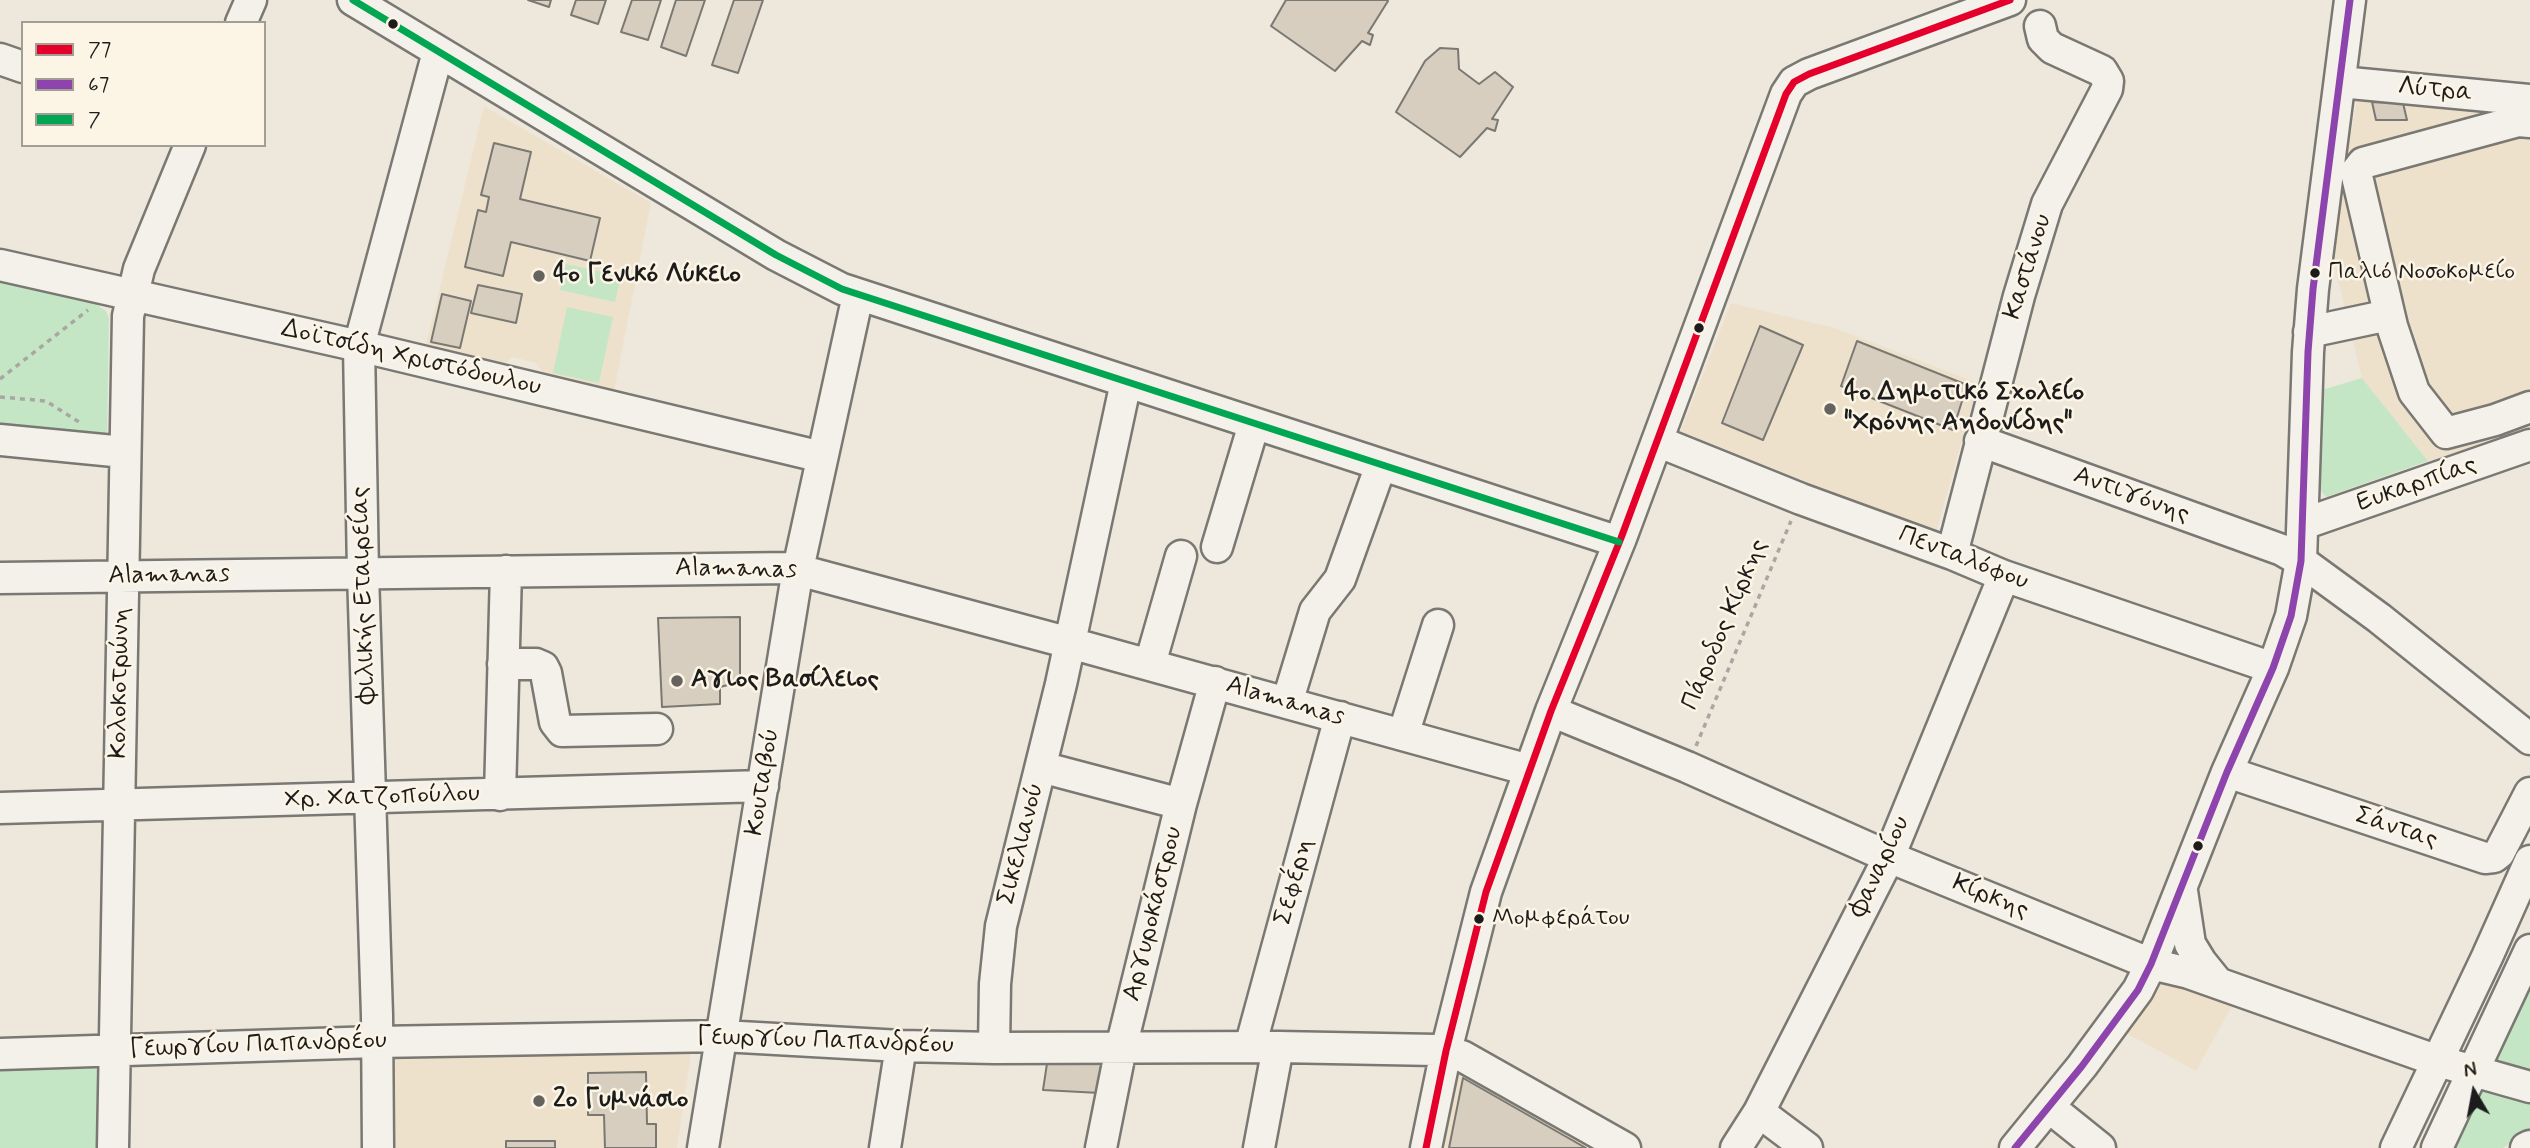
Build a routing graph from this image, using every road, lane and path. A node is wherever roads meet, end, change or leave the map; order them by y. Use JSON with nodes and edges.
{"nodes":[{"id":1,"x":251,"y":0,"type":"edge"},
{"id":2,"x":353,"y":0,"type":"edge"},
{"id":3,"x":2010,"y":0,"type":"edge"},
{"id":4,"x":2350,"y":0,"type":"edge"},
{"id":5,"x":242,"y":21,"type":"edge"},
{"id":6,"x":2040,"y":26,"type":"dead end"},
{"id":7,"x":438,"y":52,"type":"junction"},
{"id":8,"x":0,"y":59,"type":"edge"},
{"id":9,"x":21,"y":66,"type":"edge"},
{"id":10,"x":2340,"y":82,"type":"junction"},
{"id":11,"x":2530,"y":100,"type":"edge"},
{"id":12,"x":2530,"y":122,"type":"edge"},
{"id":13,"x":189,"y":147,"type":"edge"},
{"id":14,"x":0,"y":265,"type":"edge"},
{"id":15,"x":121,"y":293,"type":"junction"},
{"id":16,"x":858,"y":295,"type":"junction"},
{"id":17,"x":2389,"y":315,"type":"junction"},
{"id":18,"x":2309,"y":332,"type":"junction"},
{"id":19,"x":359,"y":346,"type":"junction"},
{"id":20,"x":0,"y":379,"type":"edge"},
{"id":21,"x":1126,"y":382,"type":"junction"},
{"id":22,"x":0,"y":397,"type":"edge"},
{"id":23,"x":2530,"y":407,"type":"edge"},
{"id":24,"x":1254,"y":424,"type":"junction"},
{"id":25,"x":84,"y":426,"type":"dead end"},
{"id":26,"x":0,"y":440,"type":"edge"},
{"id":27,"x":1657,"y":441,"type":"junction"},
{"id":28,"x":1980,"y":442,"type":"junction"},
{"id":29,"x":2530,"y":445,"type":"edge"},
{"id":30,"x":124,"y":452,"type":"junction"},
{"id":31,"x":822,"y":457,"type":"junction"},
{"id":32,"x":1381,"y":465,"type":"junction"},
{"id":33,"x":1801,"y":499,"type":"junction"},
{"id":34,"x":2303,"y":524,"type":"junction"},
{"id":35,"x":1619,"y":542,"type":"junction"},
{"id":36,"x":1217,"y":547,"type":"dead end"},
{"id":37,"x":1952,"y":554,"type":"junction"},
{"id":38,"x":2292,"y":555,"type":"junction"},
{"id":39,"x":1181,"y":556,"type":"dead end"},
{"id":40,"x":797,"y":569,"type":"junction"},
{"id":41,"x":506,"y":571,"type":"junction"},
{"id":42,"x":363,"y":573,"type":"junction"},
{"id":43,"x":123,"y":576,"type":"junction"},
{"id":44,"x":2004,"y":576,"type":"junction"},
{"id":45,"x":0,"y":578,"type":"edge"},
{"id":46,"x":1437,"y":625,"type":"dead end"},
{"id":47,"x":1070,"y":642,"type":"junction"},
{"id":48,"x":503,"y":664,"type":"junction"},
{"id":49,"x":1150,"y":664,"type":"junction"},
{"id":50,"x":2273,"y":668,"type":"junction"},
{"id":51,"x":1215,"y":682,"type":"junction"},
{"id":52,"x":1287,"y":703,"type":"junction"},
{"id":53,"x":1551,"y":711,"type":"junction"},
{"id":54,"x":1340,"y":717,"type":"junction"},
{"id":55,"x":657,"y":729,"type":"dead end"},
{"id":56,"x":1403,"y":735,"type":"junction"},
{"id":57,"x":2530,"y":739,"type":"edge"},
{"id":58,"x":1041,"y":767,"type":"junction"},
{"id":59,"x":1687,"y":767,"type":"junction"},
{"id":60,"x":1529,"y":770,"type":"junction"},
{"id":61,"x":2227,"y":772,"type":"junction"},
{"id":62,"x":763,"y":786,"type":"junction"},
{"id":63,"x":2530,"y":793,"type":"edge"},
{"id":64,"x":500,"y":795,"type":"junction"},
{"id":65,"x":370,"y":799,"type":"junction"},
{"id":66,"x":1181,"y":804,"type":"junction"},
{"id":67,"x":119,"y":806,"type":"junction"},
{"id":68,"x":0,"y":808,"type":"edge"},
{"id":69,"x":1889,"y":857,"type":"junction"},
{"id":70,"x":2530,"y":861,"type":"edge"},
{"id":71,"x":2182,"y":887,"type":"junction"},
{"id":72,"x":2530,"y":950,"type":"edge"},
{"id":73,"x":2151,"y":964,"type":"junction"},
{"id":74,"x":2218,"y":983,"type":"junction"},
{"id":75,"x":722,"y":1035,"type":"junction"},
{"id":76,"x":377,"y":1042,"type":"junction"},
{"id":77,"x":901,"y":1046,"type":"junction"},
{"id":78,"x":1264,"y":1047,"type":"junction"},
{"id":79,"x":994,"y":1048,"type":"junction"},
{"id":80,"x":1121,"y":1048,"type":"junction"},
{"id":81,"x":115,"y":1051,"type":"junction"},
{"id":82,"x":1446,"y":1051,"type":"junction"},
{"id":83,"x":0,"y":1054,"type":"edge"},
{"id":84,"x":2438,"y":1061,"type":"junction"},
{"id":85,"x":2473,"y":1071,"type":"junction"},
{"id":86,"x":2530,"y":1087,"type":"edge"},
{"id":87,"x":2049,"y":1107,"type":"junction"},
{"id":88,"x":1759,"y":1112,"type":"junction"},
{"id":89,"x":113,"y":1148,"type":"edge"},
{"id":90,"x":378,"y":1148,"type":"edge"},
{"id":91,"x":703,"y":1148,"type":"edge"},
{"id":92,"x":886,"y":1148,"type":"edge"},
{"id":93,"x":1101,"y":1148,"type":"edge"},
{"id":94,"x":1259,"y":1148,"type":"edge"},
{"id":95,"x":1426,"y":1148,"type":"edge"},
{"id":96,"x":1625,"y":1148,"type":"edge"},
{"id":97,"x":1736,"y":1148,"type":"edge"},
{"id":98,"x":1807,"y":1148,"type":"edge"},
{"id":99,"x":2015,"y":1148,"type":"edge"},
{"id":100,"x":2100,"y":1148,"type":"edge"},
{"id":101,"x":2396,"y":1148,"type":"edge"},
{"id":102,"x":2437,"y":1148,"type":"edge"}],
"edges":[{"from":1,"to":5,"type":"street"},
{"from":2,"to":7,"type":"street"},
{"from":3,"to":27,"type":"street"},
{"from":4,"to":10,"type":"street"},
{"from":6,"to":28,"type":"street","name":"Καστάνου"},
{"from":7,"to":16,"type":"street"},
{"from":7,"to":19,"type":"street","name":"Φιλικής Εταιρείας"},
{"from":8,"to":9,"type":"street"},
{"from":10,"to":11,"type":"street","name":"Λύτρα"},
{"from":10,"to":18,"type":"street"},
{"from":12,"to":17,"type":"street"},
{"from":13,"to":15,"type":"street","name":"Κολοκοτρώνη"},
{"from":14,"to":15,"type":"street","name":"Δοϊτσίδη Χριστόδουλου"},
{"from":15,"to":19,"type":"street","name":"Δοϊτσίδη Χριστόδουλου"},
{"from":15,"to":20,"type":"path"},
{"from":15,"to":30,"type":"street","name":"Κολοκοτρώνη"},
{"from":16,"to":21,"type":"street"},
{"from":16,"to":31,"type":"street","name":"Κουταβού"},
{"from":17,"to":18,"type":"street"},
{"from":17,"to":23,"type":"street"},
{"from":18,"to":34,"type":"street"},
{"from":19,"to":31,"type":"street","name":"Δοϊτσίδη Χριστόδουλου"},
{"from":19,"to":42,"type":"street","name":"Φιλικής Εταιρείας"},
{"from":21,"to":24,"type":"street"},
{"from":21,"to":47,"type":"street","name":"Σικελιανού"},
{"from":22,"to":25,"type":"path"},
{"from":24,"to":32,"type":"street"},
{"from":24,"to":36,"type":"street"},
{"from":26,"to":30,"type":"street"},
{"from":27,"to":33,"type":"street","name":"Πενταλόφου"},
{"from":27,"to":35,"type":"street"},
{"from":28,"to":37,"type":"street","name":"Καστάνου"},
{"from":28,"to":38,"type":"street","name":"Αντιγόνης"},
{"from":29,"to":34,"type":"street","name":"Ευκαρπίας"},
{"from":30,"to":43,"type":"street","name":"Κολοκοτρώνη"},
{"from":31,"to":40,"type":"street","name":"Κουταβού"},
{"from":32,"to":35,"type":"street"},
{"from":32,"to":52,"type":"street"},
{"from":33,"to":37,"type":"street","name":"Πενταλόφου"},
{"from":33,"to":59,"type":"path","name":"Πάροδος Κίρκης"},
{"from":34,"to":38,"type":"street"},
{"from":35,"to":53,"type":"street"},
{"from":37,"to":44,"type":"street","name":"Πενταλόφου"},
{"from":38,"to":50,"type":"street"},
{"from":38,"to":57,"type":"street","name":"Αντιγόνης"},
{"from":39,"to":49,"type":"street"},
{"from":40,"to":41,"type":"street","name":"Alamanas"},
{"from":40,"to":47,"type":"street","name":"Alamanas"},
{"from":40,"to":62,"type":"street","name":"Κουταβού"},
{"from":41,"to":42,"type":"street","name":"Alamanas"},
{"from":41,"to":48,"type":"street"},
{"from":42,"to":43,"type":"street","name":"Alamanas"},
{"from":42,"to":65,"type":"street","name":"Φιλικής Εταιρείας"},
{"from":43,"to":45,"type":"street","name":"Alamanas"},
{"from":43,"to":67,"type":"street","name":"Κολοκοτρώνη"},
{"from":44,"to":50,"type":"street","name":"Πενταλόφου"},
{"from":44,"to":69,"type":"street","name":"Φαναρίου"},
{"from":46,"to":56,"type":"street"},
{"from":47,"to":49,"type":"street","name":"Alamanas"},
{"from":47,"to":58,"type":"street","name":"Σικελιανού"},
{"from":48,"to":55,"type":"street"},
{"from":48,"to":64,"type":"street"},
{"from":49,"to":51,"type":"street","name":"Alamanas"},
{"from":50,"to":61,"type":"street"},
{"from":51,"to":52,"type":"street","name":"Alamanas"},
{"from":51,"to":66,"type":"street","name":"Αργυροκάστρου"},
{"from":52,"to":54,"type":"street","name":"Alamanas"},
{"from":53,"to":59,"type":"street","name":"Κίρκης"},
{"from":53,"to":60,"type":"street"},
{"from":54,"to":56,"type":"street","name":"Alamanas"},
{"from":54,"to":78,"type":"street","name":"Σεφέρη"},
{"from":56,"to":60,"type":"street","name":"Alamanas"},
{"from":58,"to":66,"type":"street"},
{"from":58,"to":79,"type":"street","name":"Σικελιανού"},
{"from":59,"to":69,"type":"street","name":"Κίρκης"},
{"from":60,"to":82,"type":"street"},
{"from":61,"to":63,"type":"street","name":"Σάντας"},
{"from":61,"to":71,"type":"street"},
{"from":62,"to":64,"type":"street","name":"Χρ. Χατζοπούλου"},
{"from":62,"to":75,"type":"street","name":"Κουταβού"},
{"from":64,"to":65,"type":"street","name":"Χρ. Χατζοπούλου"},
{"from":65,"to":67,"type":"street","name":"Χρ. Χατζοπούλου"},
{"from":65,"to":76,"type":"street","name":"Φιλικής Εταιρείας"},
{"from":66,"to":80,"type":"street","name":"Αργυροκάστρου"},
{"from":67,"to":68,"type":"street","name":"Χρ. Χατζοπούλου"},
{"from":67,"to":81,"type":"street","name":"Κολοκοτρώνη"},
{"from":69,"to":73,"type":"street","name":"Κίρκης"},
{"from":69,"to":88,"type":"street","name":"Φαναρίου"},
{"from":70,"to":84,"type":"street"},
{"from":71,"to":73,"type":"street"},
{"from":71,"to":74,"type":"street"},
{"from":72,"to":85,"type":"street"},
{"from":73,"to":74,"type":"street","name":"Κίρκης"},
{"from":73,"to":87,"type":"street"},
{"from":74,"to":84,"type":"street","name":"Κίρκης"},
{"from":75,"to":76,"type":"street","name":"Γεωργίου Παπανδρέου"},
{"from":75,"to":77,"type":"street","name":"Γεωργίου Παπανδρέου"},
{"from":75,"to":91,"type":"street","name":"Κουταβού"},
{"from":76,"to":81,"type":"street","name":"Γεωργίου Παπανδρέου"},
{"from":76,"to":90,"type":"street","name":"Φιλικής Εταιρείας"},
{"from":77,"to":79,"type":"street","name":"Γεωργίου Παπανδρέου"},
{"from":77,"to":92,"type":"street"},
{"from":78,"to":80,"type":"street","name":"Γεωργίου Παπανδρέου"},
{"from":78,"to":82,"type":"street","name":"Γεωργίου Παπανδρέου"},
{"from":78,"to":94,"type":"street","name":"Σεφέρη"},
{"from":79,"to":80,"type":"street","name":"Γεωργίου Παπανδρέου"},
{"from":80,"to":93,"type":"street","name":"Αργυροκάστρου"},
{"from":81,"to":83,"type":"street","name":"Γεωργίου Παπανδρέου"},
{"from":81,"to":89,"type":"street","name":"Κολοκοτρώνη"},
{"from":82,"to":95,"type":"street"},
{"from":82,"to":96,"type":"street","name":"Γεωργίου Παπανδρέου"},
{"from":84,"to":85,"type":"street","name":"Κίρκης"},
{"from":84,"to":101,"type":"street"},
{"from":85,"to":86,"type":"street","name":"Κίρκης"},
{"from":85,"to":102,"type":"street"},
{"from":87,"to":99,"type":"street"},
{"from":87,"to":100,"type":"street"},
{"from":88,"to":97,"type":"street","name":"Φαναρίου"},
{"from":88,"to":98,"type":"street"}]}
